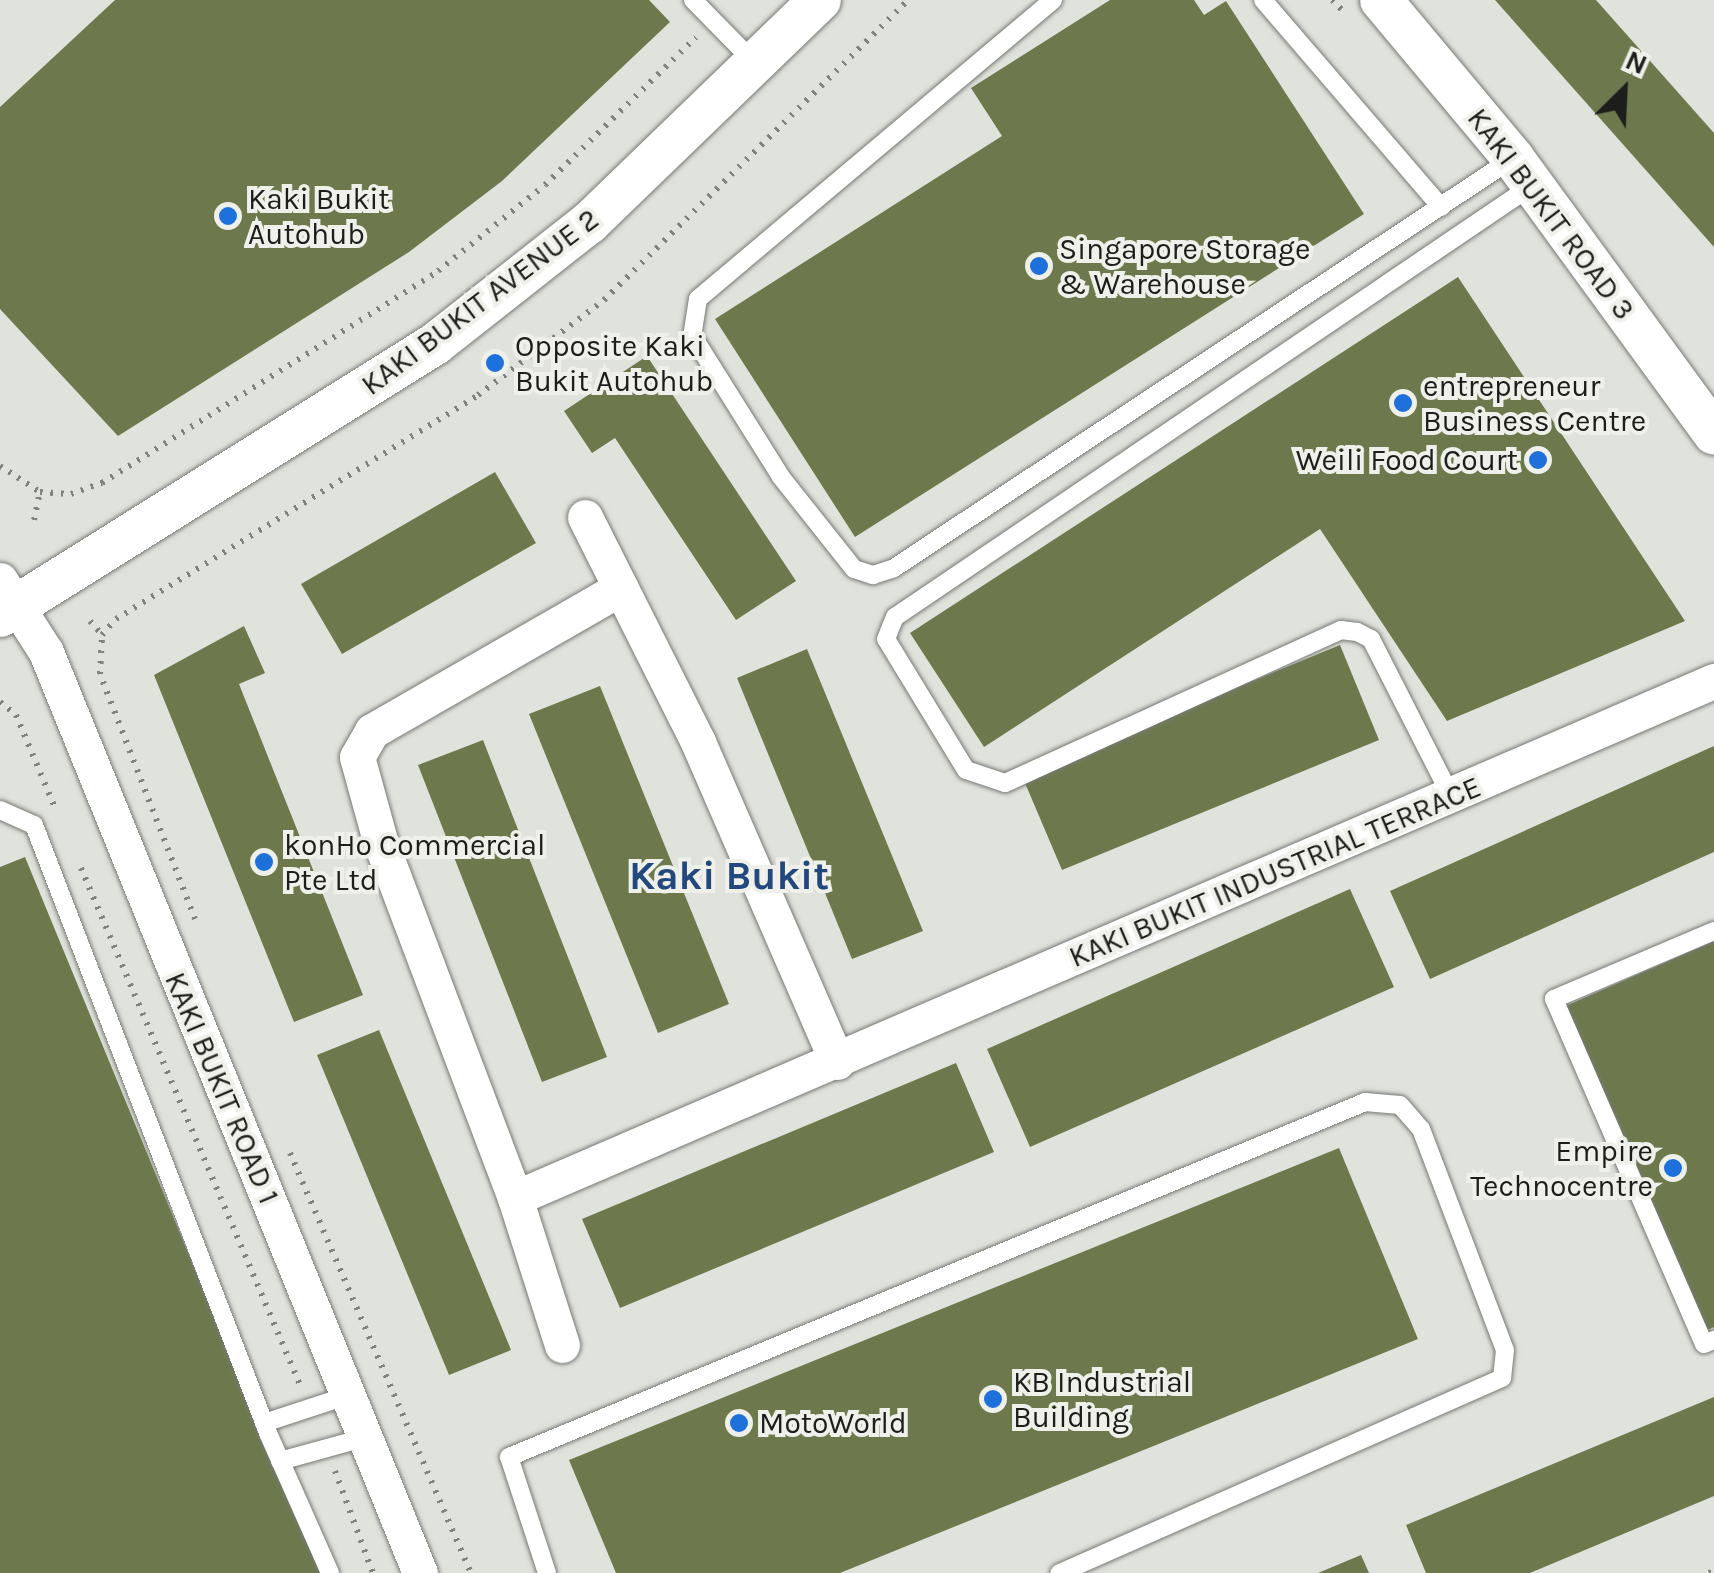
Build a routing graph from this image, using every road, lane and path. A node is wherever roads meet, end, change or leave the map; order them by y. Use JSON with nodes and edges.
{"nodes":[{"id":1,"x":693,"y":0,"type":"edge"},
{"id":2,"x":820,"y":0,"type":"edge"},
{"id":3,"x":908,"y":0,"type":"edge"},
{"id":4,"x":1053,"y":0,"type":"edge"},
{"id":5,"x":1264,"y":0,"type":"edge"},
{"id":6,"x":1381,"y":0,"type":"edge"},
{"id":7,"x":713,"y":20,"type":"junction"},
{"id":8,"x":756,"y":64,"type":"junction"},
{"id":9,"x":1523,"y":171,"type":"junction"},
{"id":10,"x":1441,"y":207,"type":"junction"},
{"id":11,"x":1714,"y":434,"type":"edge"},
{"id":12,"x":0,"y":466,"type":"edge"},
{"id":13,"x":40,"y":492,"type":"junction"},
{"id":14,"x":585,"y":516,"type":"dead end"},
{"id":15,"x":34,"y":520,"type":"dead end"},
{"id":16,"x":621,"y":588,"type":"junction"},
{"id":17,"x":5,"y":600,"type":"edge"},
{"id":18,"x":90,"y":622,"type":"dead end"},
{"id":19,"x":102,"y":635,"type":"junction"},
{"id":20,"x":1714,"y":681,"type":"edge"},
{"id":21,"x":0,"y":702,"type":"edge"},
{"id":22,"x":1452,"y":796,"type":"junction"},
{"id":23,"x":0,"y":810,"type":"edge"},
{"id":24,"x":62,"y":824,"type":"dead end"},
{"id":25,"x":78,"y":860,"type":"dead end"},
{"id":26,"x":197,"y":926,"type":"dead end"},
{"id":27,"x":1714,"y":931,"type":"edge"},
{"id":28,"x":836,"y":1062,"type":"junction"},
{"id":29,"x":285,"y":1142,"type":"dead end"},
{"id":30,"x":515,"y":1198,"type":"junction"},
{"id":31,"x":1714,"y":1340,"type":"edge"},
{"id":32,"x":562,"y":1345,"type":"dead end"},
{"id":33,"x":349,"y":1395,"type":"junction"},
{"id":34,"x":309,"y":1406,"type":"junction"},
{"id":35,"x":264,"y":1424,"type":"junction"},
{"id":36,"x":367,"y":1436,"type":"junction"},
{"id":37,"x":327,"y":1449,"type":"junction"},
{"id":38,"x":280,"y":1461,"type":"junction"},
{"id":39,"x":330,"y":1573,"type":"edge"},
{"id":40,"x":373,"y":1573,"type":"edge"},
{"id":41,"x":420,"y":1573,"type":"edge"},
{"id":42,"x":472,"y":1573,"type":"edge"},
{"id":43,"x":547,"y":1573,"type":"edge"},
{"id":44,"x":1060,"y":1573,"type":"edge"}],
"edges":[{"from":1,"to":7,"type":"lane"},
{"from":2,"to":8,"type":"street","name":"KAKI BUKIT AVENUE 2"},
{"from":3,"to":19,"type":"path"},
{"from":4,"to":10,"type":"lane"},
{"from":5,"to":10,"type":"lane"},
{"from":6,"to":9,"type":"street","name":"KAKI BUKIT ROAD 3"},
{"from":7,"to":8,"type":"lane"},
{"from":7,"to":13,"type":"path"},
{"from":8,"to":17,"type":"street","name":"KAKI BUKIT AVENUE 2"},
{"from":9,"to":10,"type":"lane"},
{"from":9,"to":11,"type":"street","name":"KAKI BUKIT ROAD 3"},
{"from":9,"to":22,"type":"lane"},
{"from":12,"to":13,"type":"path"},
{"from":13,"to":15,"type":"path"},
{"from":14,"to":16,"type":"street"},
{"from":16,"to":28,"type":"street"},
{"from":16,"to":30,"type":"street"},
{"from":17,"to":33,"type":"street","name":"KAKI BUKIT ROAD 1"},
{"from":18,"to":19,"type":"path"},
{"from":19,"to":26,"type":"path"},
{"from":20,"to":22,"type":"street","name":"KAKI BUKIT INDUSTRIAL TERRACE"},
{"from":21,"to":24,"type":"path"},
{"from":22,"to":28,"type":"street","name":"KAKI BUKIT INDUSTRIAL TERRACE"},
{"from":23,"to":35,"type":"lane"},
{"from":25,"to":34,"type":"path"},
{"from":27,"to":31,"type":"lane"},
{"from":28,"to":30,"type":"street","name":"KAKI BUKIT INDUSTRIAL TERRACE"},
{"from":29,"to":42,"type":"path"},
{"from":30,"to":32,"type":"street"},
{"from":33,"to":34,"type":"lane"},
{"from":33,"to":36,"type":"street","name":"KAKI BUKIT ROAD 1"},
{"from":34,"to":35,"type":"lane"},
{"from":35,"to":38,"type":"lane"},
{"from":36,"to":37,"type":"lane"},
{"from":36,"to":41,"type":"street","name":"KAKI BUKIT ROAD 1"},
{"from":37,"to":38,"type":"lane"},
{"from":37,"to":40,"type":"path"},
{"from":38,"to":39,"type":"lane"},
{"from":43,"to":44,"type":"lane"}]}
